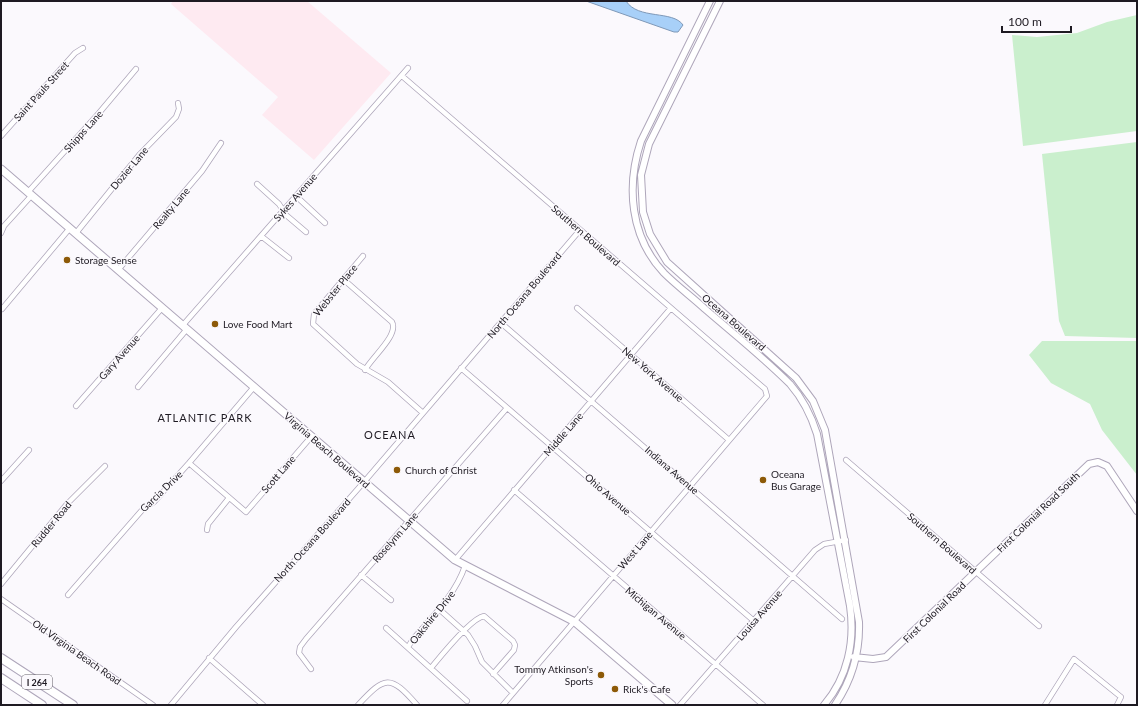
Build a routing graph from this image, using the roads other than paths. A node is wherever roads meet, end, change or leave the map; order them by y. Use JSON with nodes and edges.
{"nodes":[{"id":1,"x":710,"y":1,"type":"edge"},
{"id":2,"x":720,"y":1,"type":"edge"},
{"id":3,"x":83,"y":48,"type":"dead end"},
{"id":4,"x":685,"y":53,"type":"junction"},
{"id":5,"x":692,"y":57,"type":"junction"},
{"id":6,"x":408,"y":68,"type":"dead end"},
{"id":7,"x":136,"y":69,"type":"dead end"},
{"id":8,"x":402,"y":76,"type":"junction"},
{"id":9,"x":178,"y":103,"type":"dead end"},
{"id":10,"x":1,"y":136,"type":"edge"},
{"id":11,"x":221,"y":143,"type":"dead end"},
{"id":12,"x":1,"y":169,"type":"edge"},
{"id":13,"x":257,"y":184,"type":"dead end"},
{"id":14,"x":30,"y":193,"type":"junction"},
{"id":15,"x":296,"y":196,"type":"junction"},
{"id":16,"x":632,"y":200,"type":"junction"},
{"id":17,"x":641,"y":200,"type":"junction"},
{"id":18,"x":283,"y":211,"type":"junction"},
{"id":19,"x":326,"y":223,"type":"dead end"},
{"id":20,"x":70,"y":228,"type":"junction"},
{"id":21,"x":580,"y":230,"type":"junction"},
{"id":22,"x":306,"y":232,"type":"dead end"},
{"id":23,"x":1,"y":233,"type":"edge"},
{"id":24,"x":76,"y":233,"type":"junction"},
{"id":25,"x":261,"y":236,"type":"junction"},
{"id":26,"x":363,"y":256,"type":"dead end"},
{"id":27,"x":289,"y":258,"type":"dead end"},
{"id":28,"x":118,"y":270,"type":"junction"},
{"id":29,"x":343,"y":279,"type":"junction"},
{"id":30,"x":162,"y":308,"type":"junction"},
{"id":31,"x":577,"y":308,"type":"dead end"},
{"id":32,"x":672,"y":308,"type":"junction"},
{"id":33,"x":2,"y":309,"type":"dead end"},
{"id":34,"x":500,"y":323,"type":"junction"},
{"id":35,"x":185,"y":327,"type":"junction"},
{"id":36,"x":631,"y":355,"type":"junction"},
{"id":37,"x":461,"y":368,"type":"junction"},
{"id":38,"x":365,"y":370,"type":"junction"},
{"id":39,"x":138,"y":387,"type":"dead end"},
{"id":40,"x":254,"y":387,"type":"junction"},
{"id":41,"x":768,"y":396,"type":"joint"},
{"id":42,"x":592,"y":401,"type":"junction"},
{"id":43,"x":76,"y":406,"type":"dead end"},
{"id":44,"x":507,"y":408,"type":"junction"},
{"id":45,"x":423,"y":413,"type":"junction"},
{"id":46,"x":311,"y":437,"type":"junction"},
{"id":47,"x":729,"y":440,"type":"junction"},
{"id":48,"x":553,"y":445,"type":"junction"},
{"id":49,"x":29,"y":450,"type":"dead end"},
{"id":50,"x":846,"y":460,"type":"dead end"},
{"id":51,"x":189,"y":464,"type":"junction"},
{"id":52,"x":105,"y":466,"type":"dead end"},
{"id":53,"x":1,"y":481,"type":"edge"},
{"id":54,"x":364,"y":482,"type":"junction"},
{"id":55,"x":690,"y":486,"type":"junction"},
{"id":56,"x":514,"y":490,"type":"junction"},
{"id":57,"x":229,"y":498,"type":"junction"},
{"id":58,"x":1137,"y":511,"type":"edge"},
{"id":59,"x":409,"y":521,"type":"junction"},
{"id":60,"x":207,"y":530,"type":"dead end"},
{"id":61,"x":652,"y":531,"type":"junction"},
{"id":62,"x":846,"y":540,"type":"junction"},
{"id":63,"x":836,"y":541,"type":"junction"},
{"id":64,"x":455,"y":560,"type":"junction"},
{"id":65,"x":465,"y":566,"type":"junction"},
{"id":66,"x":982,"y":566,"type":"joint"},
{"id":67,"x":976,"y":572,"type":"junction"},
{"id":68,"x":362,"y":575,"type":"junction"},
{"id":69,"x":613,"y":576,"type":"junction"},
{"id":70,"x":793,"y":576,"type":"junction"},
{"id":71,"x":1,"y":584,"type":"edge"},
{"id":72,"x":68,"y":595,"type":"dead end"},
{"id":73,"x":1,"y":599,"type":"edge"},
{"id":74,"x":391,"y":600,"type":"dead end"},
{"id":75,"x":439,"y":609,"type":"junction"},
{"id":76,"x":842,"y":619,"type":"dead end"},
{"id":77,"x":754,"y":620,"type":"junction"},
{"id":78,"x":574,"y":622,"type":"junction"},
{"id":79,"x":1039,"y":626,"type":"dead end"},
{"id":80,"x":386,"y":628,"type":"dead end"},
{"id":81,"x":464,"y":631,"type":"junction"},
{"id":82,"x":408,"y":647,"type":"junction"},
{"id":83,"x":849,"y":656,"type":"junction"},
{"id":84,"x":857,"y":657,"type":"junction"},
{"id":85,"x":1,"y":658,"type":"edge"},
{"id":86,"x":209,"y":658,"type":"junction"},
{"id":87,"x":716,"y":664,"type":"junction"},
{"id":88,"x":311,"y":668,"type":"dead end"},
{"id":89,"x":431,"y":668,"type":"junction"},
{"id":90,"x":493,"y":674,"type":"junction"},
{"id":91,"x":1,"y":678,"type":"edge"},
{"id":92,"x":513,"y":693,"type":"junction"},
{"id":93,"x":467,"y":701,"type":"dead end"},
{"id":94,"x":42,"y":705,"type":"edge"},
{"id":95,"x":73,"y":705,"type":"edge"},
{"id":96,"x":153,"y":705,"type":"edge"},
{"id":97,"x":171,"y":705,"type":"edge"},
{"id":98,"x":263,"y":705,"type":"edge"},
{"id":99,"x":358,"y":705,"type":"edge"},
{"id":100,"x":417,"y":705,"type":"edge"},
{"id":101,"x":503,"y":705,"type":"edge"},
{"id":102,"x":672,"y":705,"type":"edge"},
{"id":103,"x":680,"y":705,"type":"edge"},
{"id":104,"x":763,"y":705,"type":"edge"},
{"id":105,"x":824,"y":705,"type":"edge"},
{"id":106,"x":835,"y":705,"type":"edge"},
{"id":107,"x":1045,"y":705,"type":"edge"},
{"id":108,"x":1117,"y":705,"type":"edge"}],
"edges":[{"from":1,"to":4,"type":"main road"},
{"from":2,"to":5,"type":"main road","name":"Oceana Boulevard"},
{"from":3,"to":10,"type":"street","name":"Saint Pauls Street"},
{"from":4,"to":5,"type":"main road"},
{"from":4,"to":16,"type":"main road","name":"Oceana Boulevard"},
{"from":5,"to":17,"type":"main road","name":"Oceana Boulevard"},
{"from":6,"to":8,"type":"street","name":"Sykes Avenue"},
{"from":7,"to":14,"type":"street","name":"Shipps Lane"},
{"from":8,"to":15,"type":"street","name":"Sykes Avenue"},
{"from":8,"to":21,"type":"street","name":"Southern Boulevard"},
{"from":9,"to":24,"type":"street","name":"Dozier Lane"},
{"from":11,"to":28,"type":"street","name":"Realty Lane"},
{"from":12,"to":14,"type":"main road","name":"Virginia Beach Boulevard"},
{"from":13,"to":18,"type":"street"},
{"from":14,"to":20,"type":"main road","name":"Virginia Beach Boulevard"},
{"from":14,"to":23,"type":"street","name":"Shipps Lane"},
{"from":15,"to":18,"type":"street","name":"Sykes Avenue"},
{"from":15,"to":19,"type":"street"},
{"from":16,"to":17,"type":"main road"},
{"from":16,"to":63,"type":"main road","name":"Oceana Boulevard"},
{"from":17,"to":62,"type":"main road","name":"Oceana Boulevard"},
{"from":18,"to":22,"type":"street"},
{"from":18,"to":25,"type":"street","name":"Sykes Avenue"},
{"from":20,"to":24,"type":"main road","name":"Virginia Beach Boulevard"},
{"from":20,"to":33,"type":"street"},
{"from":21,"to":32,"type":"street","name":"Southern Boulevard"},
{"from":21,"to":34,"type":"street","name":"North Oceana Boulevard"},
{"from":24,"to":28,"type":"main road","name":"Virginia Beach Boulevard"},
{"from":25,"to":27,"type":"street"},
{"from":25,"to":35,"type":"street","name":"Sykes Avenue"},
{"from":26,"to":29,"type":"street","name":"Webster Place"},
{"from":28,"to":30,"type":"main road","name":"Virginia Beach Boulevard"},
{"from":29,"to":38,"type":"street"},
{"from":29,"to":38,"type":"street","name":"Webster Place"},
{"from":30,"to":35,"type":"main road","name":"Virginia Beach Boulevard"},
{"from":30,"to":43,"type":"street","name":"Gary Avenue"},
{"from":31,"to":36,"type":"street","name":"New York Avenue"},
{"from":32,"to":36,"type":"street","name":"Middle Lane"},
{"from":32,"to":41,"type":"street","name":"Southern Boulevard"},
{"from":34,"to":37,"type":"street","name":"North Oceana Boulevard"},
{"from":34,"to":42,"type":"street","name":"Indiana Avenue"},
{"from":35,"to":39,"type":"street","name":"Sykes Avenue"},
{"from":35,"to":40,"type":"main road","name":"Virginia Beach Boulevard"},
{"from":36,"to":42,"type":"street","name":"Middle Lane"},
{"from":36,"to":47,"type":"street","name":"New York Avenue"},
{"from":37,"to":44,"type":"street","name":"Ohio Avenue"},
{"from":37,"to":45,"type":"street","name":"North Oceana Boulevard"},
{"from":38,"to":45,"type":"street"},
{"from":40,"to":46,"type":"main road","name":"Virginia Beach Boulevard"},
{"from":40,"to":51,"type":"street","name":"Garcia Drive"},
{"from":41,"to":47,"type":"street","name":"West Lane"},
{"from":42,"to":48,"type":"street","name":"Middle Lane"},
{"from":42,"to":55,"type":"street","name":"Indiana Avenue"},
{"from":44,"to":48,"type":"street","name":"Ohio Avenue"},
{"from":44,"to":59,"type":"street","name":"Roselynn Lane"},
{"from":45,"to":54,"type":"street","name":"North Oceana Boulevard"},
{"from":46,"to":54,"type":"main road","name":"Virginia Beach Boulevard"},
{"from":46,"to":57,"type":"street","name":"Scott Lane"},
{"from":47,"to":55,"type":"street","name":"West Lane"},
{"from":48,"to":56,"type":"street","name":"Middle Lane"},
{"from":48,"to":61,"type":"street","name":"Ohio Avenue"},
{"from":49,"to":53,"type":"street"},
{"from":50,"to":67,"type":"street","name":"Southern Boulevard"},
{"from":51,"to":57,"type":"street"},
{"from":51,"to":72,"type":"street","name":"Garcia Drive"},
{"from":52,"to":71,"type":"street","name":"Rudder Road"},
{"from":54,"to":59,"type":"main road","name":"Virginia Beach Boulevard"},
{"from":54,"to":86,"type":"street","name":"North Oceana Boulevard"},
{"from":55,"to":61,"type":"street","name":"West Lane"},
{"from":55,"to":70,"type":"street","name":"Indiana Avenue"},
{"from":56,"to":64,"type":"street","name":"Middle Lane"},
{"from":56,"to":69,"type":"street","name":"Michigan Avenue"},
{"from":57,"to":60,"type":"street"},
{"from":58,"to":66,"type":"main road","name":"First Colonial Road South"},
{"from":59,"to":64,"type":"main road","name":"Virginia Beach Boulevard"},
{"from":59,"to":68,"type":"street","name":"Roselynn Lane"},
{"from":61,"to":69,"type":"street","name":"West Lane"},
{"from":61,"to":77,"type":"street","name":"Ohio Avenue"},
{"from":62,"to":63,"type":"street","name":"Louisa Avenue"},
{"from":62,"to":84,"type":"main road","name":"Oceana Boulevard"},
{"from":63,"to":70,"type":"street","name":"Louisa Avenue"},
{"from":63,"to":83,"type":"main road","name":"Oceana Boulevard"},
{"from":64,"to":65,"type":"main road","name":"Virginia Beach Boulevard"},
{"from":65,"to":75,"type":"street","name":"Oakshire Drive"},
{"from":65,"to":78,"type":"main road","name":"Virginia Beach Boulevard"},
{"from":66,"to":67,"type":"main road","name":"First Colonial Road"},
{"from":67,"to":79,"type":"street","name":"Southern Boulevard"},
{"from":67,"to":84,"type":"main road","name":"First Colonial Road"},
{"from":68,"to":74,"type":"street"},
{"from":68,"to":88,"type":"street","name":"Roselynn Lane"},
{"from":69,"to":78,"type":"street","name":"West Lane"},
{"from":69,"to":87,"type":"street","name":"Michigan Avenue"},
{"from":70,"to":76,"type":"street","name":"Indiana Avenue"},
{"from":70,"to":77,"type":"street","name":"Louisa Avenue"},
{"from":73,"to":96,"type":"street","name":"Old Virginia Beach Road"},
{"from":75,"to":81,"type":"street"},
{"from":75,"to":82,"type":"street","name":"Oakshire Drive"},
{"from":77,"to":87,"type":"street","name":"Louisa Avenue"},
{"from":78,"to":92,"type":"street","name":"West Lane"},
{"from":78,"to":102,"type":"main road","name":"Virginia Beach Boulevard"},
{"from":80,"to":82,"type":"street"},
{"from":81,"to":89,"type":"street"},
{"from":81,"to":90,"type":"street"},
{"from":81,"to":90,"type":"street"},
{"from":82,"to":89,"type":"street"},
{"from":83,"to":84,"type":"main road"},
{"from":83,"to":105,"type":"main road"},
{"from":84,"to":106,"type":"main road"},
{"from":85,"to":95,"type":"highway","number":"I 264"},
{"from":86,"to":97,"type":"street","name":"North Oceana Boulevard"},
{"from":86,"to":98,"type":"street"},
{"from":87,"to":103,"type":"street","name":"Louisa Avenue"},
{"from":87,"to":104,"type":"street","name":"Michigan Avenue"},
{"from":89,"to":93,"type":"street"},
{"from":90,"to":92,"type":"street"},
{"from":91,"to":94,"type":"highway","number":"I 264"},
{"from":92,"to":101,"type":"street","name":"West Lane"},
{"from":99,"to":100,"type":"street"},
{"from":107,"to":108,"type":"street"}]}
